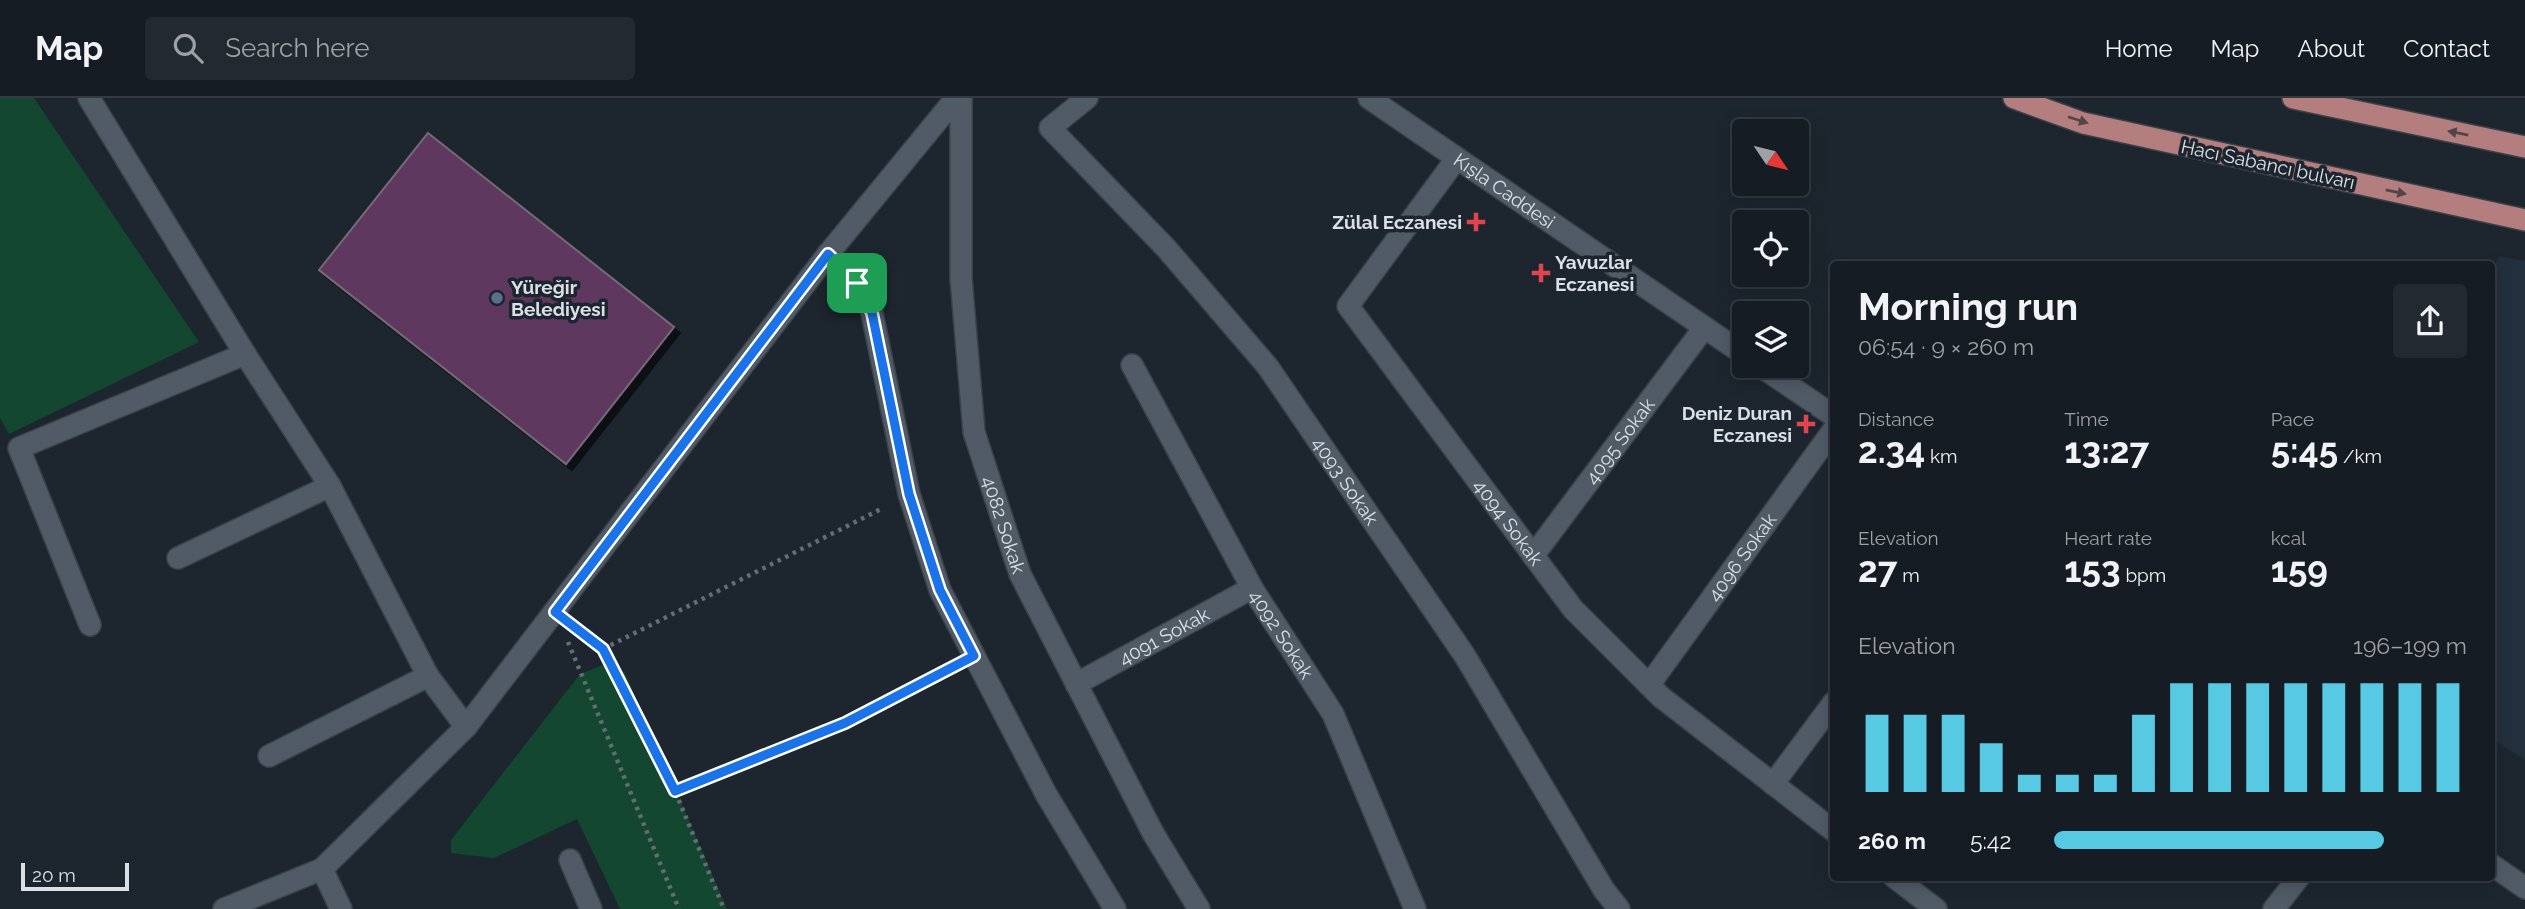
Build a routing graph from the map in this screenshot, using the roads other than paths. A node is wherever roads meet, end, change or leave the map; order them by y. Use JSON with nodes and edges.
{"nodes":[{"id":1,"x":89,"y":98,"type":"edge"},
{"id":2,"x":956,"y":98,"type":"edge"},
{"id":3,"x":961,"y":98,"type":"edge"},
{"id":4,"x":1087,"y":98,"type":"edge"},
{"id":5,"x":1369,"y":98,"type":"edge"},
{"id":6,"x":2014,"y":98,"type":"edge"},
{"id":7,"x":2294,"y":98,"type":"edge"},
{"id":8,"x":2525,"y":147,"type":"edge"},
{"id":9,"x":1457,"y":158,"type":"junction"},
{"id":10,"x":2525,"y":220,"type":"edge"},
{"id":11,"x":828,"y":254,"type":"junction"},
{"id":12,"x":1704,"y":328,"type":"junction"},
{"id":13,"x":1732,"y":346,"type":"edge"},
{"id":14,"x":246,"y":354,"type":"junction"},
{"id":15,"x":1132,"y":365,"type":"dead end"},
{"id":16,"x":1778,"y":378,"type":"edge"},
{"id":17,"x":1830,"y":413,"type":"edge"},
{"id":18,"x":1830,"y":435,"type":"edge"},
{"id":19,"x":330,"y":485,"type":"junction"},
{"id":20,"x":1533,"y":556,"type":"junction"},
{"id":21,"x":178,"y":558,"type":"dead end"},
{"id":22,"x":1252,"y":588,"type":"junction"},
{"id":23,"x":90,"y":625,"type":"dead end"},
{"id":24,"x":428,"y":676,"type":"junction"},
{"id":25,"x":1076,"y":684,"type":"junction"},
{"id":26,"x":1649,"y":685,"type":"junction"},
{"id":27,"x":1830,"y":707,"type":"edge"},
{"id":28,"x":466,"y":727,"type":"junction"},
{"id":29,"x":269,"y":756,"type":"dead end"},
{"id":30,"x":1773,"y":784,"type":"junction"},
{"id":31,"x":1830,"y":828,"type":"edge"},
{"id":32,"x":570,"y":860,"type":"dead end"},
{"id":33,"x":2495,"y":867,"type":"edge"},
{"id":34,"x":322,"y":869,"type":"junction"},
{"id":35,"x":1899,"y":881,"type":"edge"},
{"id":36,"x":2296,"y":881,"type":"edge"},
{"id":37,"x":2525,"y":888,"type":"edge"},
{"id":38,"x":224,"y":909,"type":"edge"},
{"id":39,"x":341,"y":909,"type":"edge"},
{"id":40,"x":591,"y":909,"type":"edge"},
{"id":41,"x":1115,"y":909,"type":"edge"},
{"id":42,"x":1199,"y":909,"type":"edge"},
{"id":43,"x":1415,"y":909,"type":"edge"},
{"id":44,"x":1619,"y":909,"type":"edge"},
{"id":45,"x":1936,"y":909,"type":"edge"},
{"id":46,"x":2274,"y":909,"type":"edge"}],
"edges":[{"from":1,"to":14,"type":"street"},
{"from":2,"to":11,"type":"street"},
{"from":3,"to":25,"type":"street","name":"4082 Sokak"},
{"from":4,"to":44,"type":"street","name":"4093 Sokak"},
{"from":5,"to":9,"type":"street","name":"Kışla Caddesi"},
{"from":6,"to":10,"type":"main road","name":"Hacı Sabancı bulvarı","one_way":true},
{"from":8,"to":7,"type":"main road","one_way":true},
{"from":9,"to":12,"type":"street","name":"Kışla Caddesi"},
{"from":9,"to":20,"type":"street","name":"4094 Sokak"},
{"from":11,"to":28,"type":"street"},
{"from":11,"to":41,"type":"street"},
{"from":12,"to":13,"type":"street","name":"Kışla Caddesi"},
{"from":12,"to":20,"type":"street","name":"4095 Sokak"},
{"from":14,"to":19,"type":"street"},
{"from":14,"to":23,"type":"street"},
{"from":15,"to":22,"type":"street","name":"4092 Sokak"},
{"from":16,"to":17,"type":"street"},
{"from":18,"to":26,"type":"street","name":"4096 Sokak"},
{"from":19,"to":21,"type":"street"},
{"from":19,"to":24,"type":"street"},
{"from":20,"to":26,"type":"street","name":"4094 Sokak"},
{"from":22,"to":25,"type":"street","name":"4091 Sokak"},
{"from":22,"to":43,"type":"street","name":"4092 Sokak"},
{"from":24,"to":28,"type":"street"},
{"from":24,"to":29,"type":"street"},
{"from":25,"to":42,"type":"street","name":"4082 Sokak"},
{"from":26,"to":30,"type":"street","name":"4094 Sokak"},
{"from":27,"to":30,"type":"street"},
{"from":28,"to":34,"type":"street"},
{"from":30,"to":31,"type":"street","name":"4094 Sokak"},
{"from":32,"to":40,"type":"street"},
{"from":33,"to":37,"type":"street"},
{"from":34,"to":38,"type":"street"},
{"from":34,"to":39,"type":"street"},
{"from":35,"to":45,"type":"street"},
{"from":36,"to":46,"type":"street"}]}
